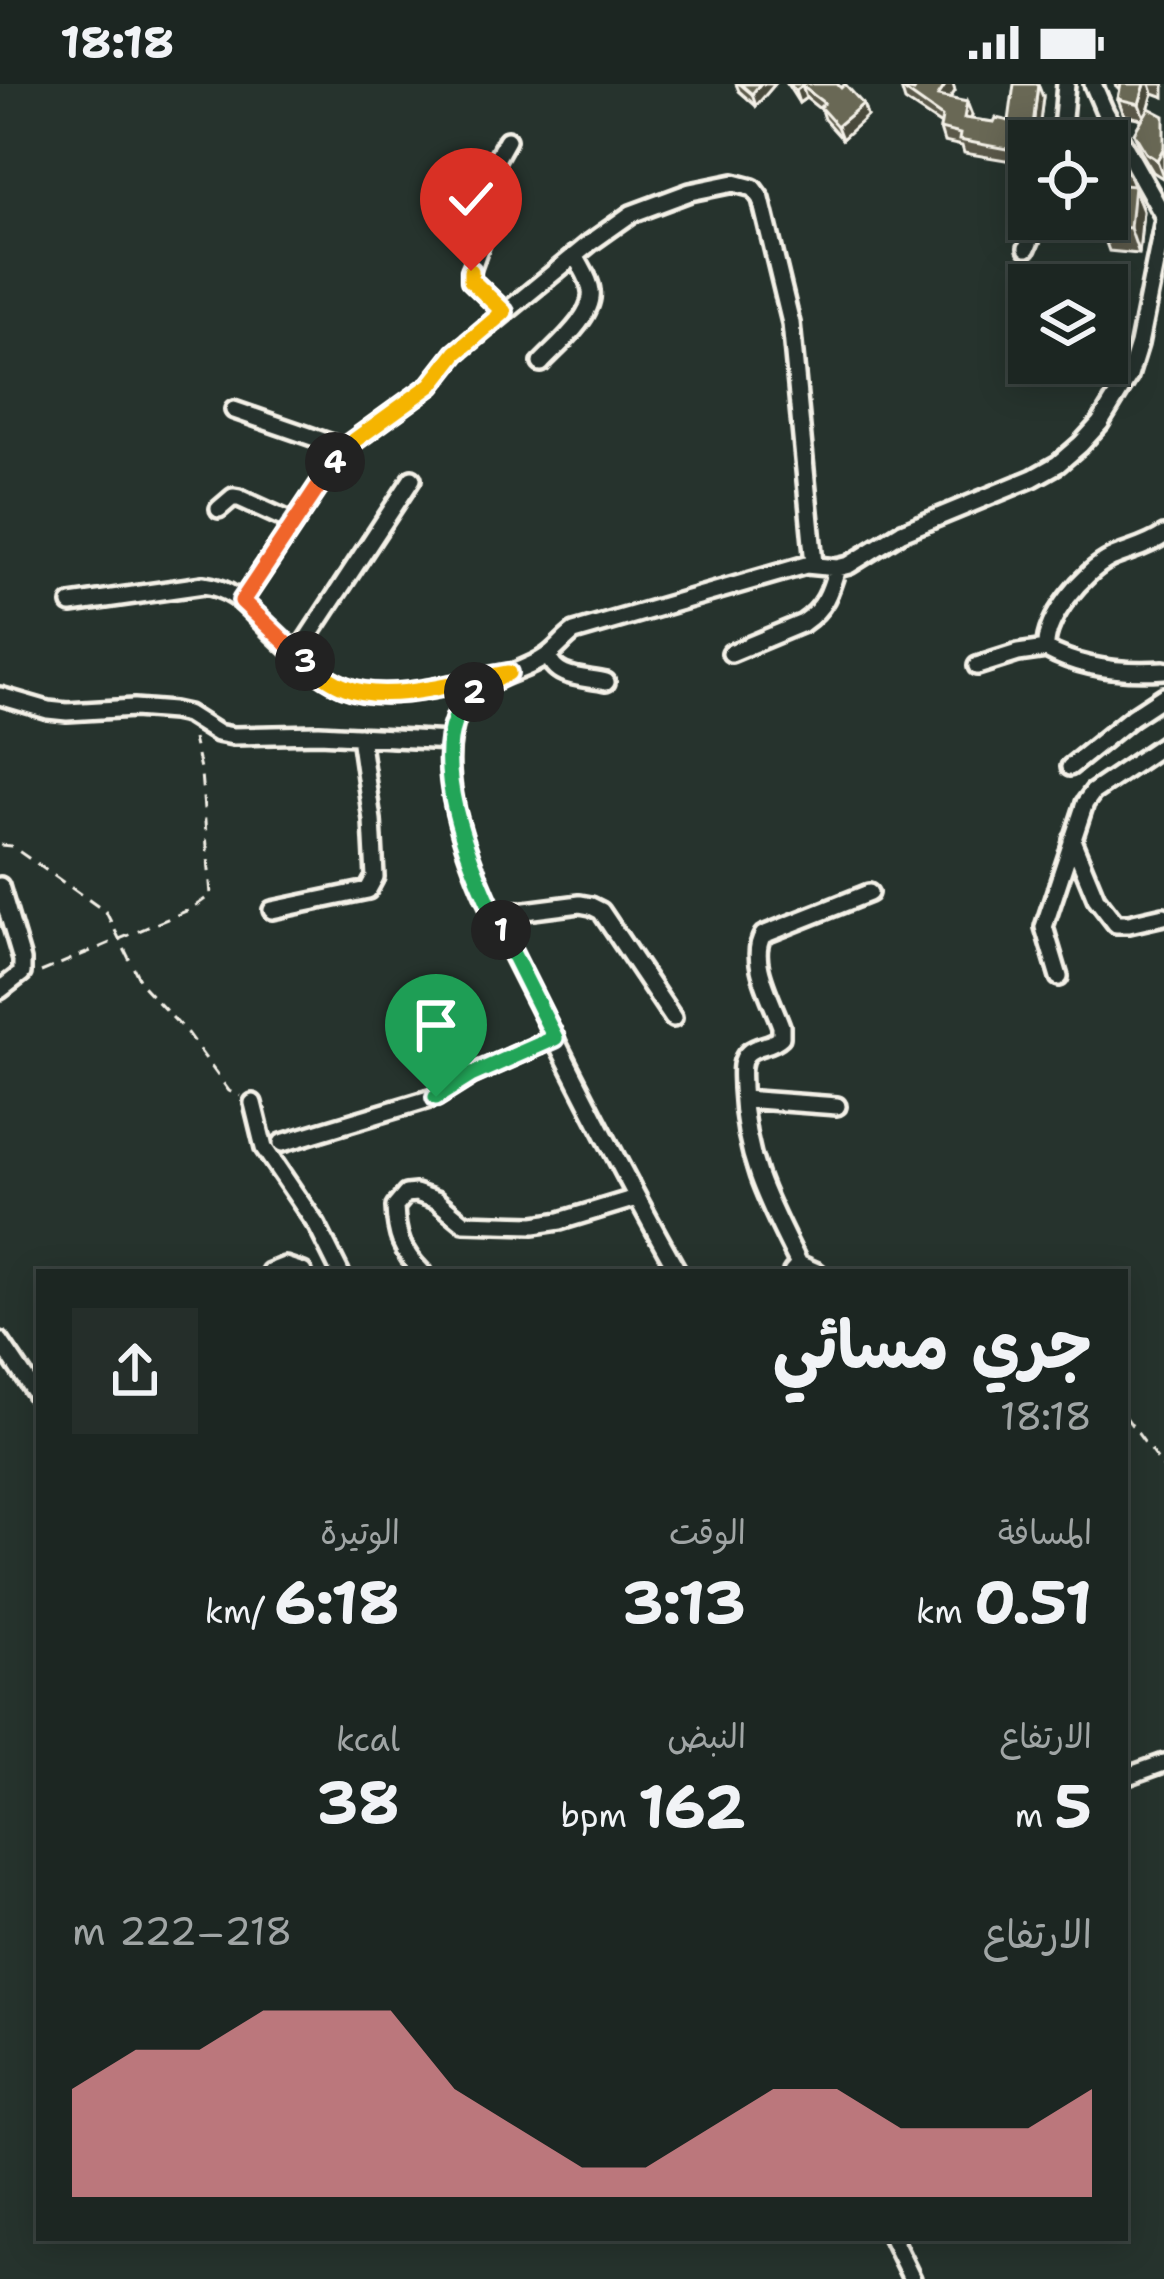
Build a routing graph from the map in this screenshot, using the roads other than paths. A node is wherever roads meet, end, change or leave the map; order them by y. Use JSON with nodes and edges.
{"nodes":[{"id":1,"x":1066,"y":84,"type":"edge"},
{"id":2,"x":1093,"y":84,"type":"edge"},
{"id":3,"x":1063,"y":120,"type":"edge"},
{"id":4,"x":507,"y":140,"type":"dead end"},
{"id":5,"x":1164,"y":218,"type":"edge"},
{"id":6,"x":1030,"y":240,"type":"edge"},
{"id":7,"x":1027,"y":248,"type":"dead end"},
{"id":8,"x":574,"y":255,"type":"junction"},
{"id":9,"x":1159,"y":281,"type":"edge"},
{"id":10,"x":504,"y":312,"type":"junction"},
{"id":11,"x":541,"y":363,"type":"dead end"},
{"id":12,"x":234,"y":410,"type":"dead end"},
{"id":13,"x":344,"y":448,"type":"junction"},
{"id":14,"x":412,"y":479,"type":"dead end"},
{"id":15,"x":219,"y":508,"type":"dead end"},
{"id":16,"x":294,"y":524,"type":"junction"},
{"id":17,"x":1164,"y":536,"type":"edge"},
{"id":18,"x":814,"y":564,"type":"junction"},
{"id":19,"x":837,"y":568,"type":"junction"},
{"id":20,"x":242,"y":601,"type":"junction"},
{"id":21,"x":71,"y":604,"type":"dead end"},
{"id":22,"x":1046,"y":650,"type":"junction"},
{"id":23,"x":731,"y":653,"type":"dead end"},
{"id":24,"x":297,"y":654,"type":"junction"},
{"id":25,"x":549,"y":655,"type":"junction"},
{"id":26,"x":977,"y":666,"type":"dead end"},
{"id":27,"x":1164,"y":670,"type":"edge"},
{"id":28,"x":508,"y":673,"type":"junction"},
{"id":29,"x":606,"y":682,"type":"dead end"},
{"id":30,"x":0,"y":696,"type":"edge"},
{"id":31,"x":1164,"y":696,"type":"edge"},
{"id":32,"x":360,"y":736,"type":"junction"},
{"id":33,"x":450,"y":741,"type":"junction"},
{"id":34,"x":1164,"y":744,"type":"edge"},
{"id":35,"x":1070,"y":767,"type":"dead end"},
{"id":36,"x":1072,"y":840,"type":"junction"},
{"id":37,"x":0,"y":886,"type":"edge"},
{"id":38,"x":869,"y":892,"type":"dead end"},
{"id":39,"x":272,"y":910,"type":"dead end"},
{"id":40,"x":494,"y":915,"type":"junction"},
{"id":41,"x":1164,"y":916,"type":"edge"},
{"id":42,"x":1059,"y":977,"type":"dead end"},
{"id":43,"x":8,"y":985,"type":"edge"},
{"id":44,"x":673,"y":1018,"type":"dead end"},
{"id":45,"x":555,"y":1038,"type":"junction"},
{"id":46,"x":743,"y":1099,"type":"junction"},
{"id":47,"x":253,"y":1103,"type":"road end"},
{"id":48,"x":837,"y":1106,"type":"dead end"},
{"id":49,"x":282,"y":1143,"type":"dead end"},
{"id":50,"x":636,"y":1198,"type":"junction"},
{"id":51,"x":795,"y":1268,"type":"edge"},
{"id":52,"x":338,"y":1269,"type":"edge"},
{"id":53,"x":420,"y":1269,"type":"edge"},
{"id":54,"x":676,"y":1269,"type":"edge"},
{"id":55,"x":0,"y":1341,"type":"edge"},
{"id":56,"x":36,"y":1395,"type":"edge"},
{"id":57,"x":1164,"y":1763,"type":"edge"},
{"id":58,"x":1128,"y":1776,"type":"edge"},
{"id":59,"x":893,"y":2241,"type":"edge"},
{"id":60,"x":912,"y":2279,"type":"edge"}],
"edges":[{"from":1,"to":3,"type":"street"},
{"from":2,"to":5,"type":"street"},
{"from":4,"to":10,"type":"street"},
{"from":5,"to":9,"type":"street"},
{"from":6,"to":7,"type":"street"},
{"from":8,"to":10,"type":"street"},
{"from":8,"to":11,"type":"street"},
{"from":8,"to":18,"type":"street"},
{"from":9,"to":19,"type":"street"},
{"from":10,"to":13,"type":"street"},
{"from":12,"to":13,"type":"street"},
{"from":13,"to":16,"type":"street"},
{"from":14,"to":24,"type":"street"},
{"from":15,"to":16,"type":"street"},
{"from":16,"to":20,"type":"street"},
{"from":17,"to":22,"type":"street"},
{"from":18,"to":19,"type":"street"},
{"from":18,"to":25,"type":"street"},
{"from":19,"to":23,"type":"street"},
{"from":20,"to":21,"type":"street"},
{"from":20,"to":24,"type":"street"},
{"from":22,"to":26,"type":"street"},
{"from":22,"to":27,"type":"street"},
{"from":24,"to":28,"type":"street"},
{"from":25,"to":28,"type":"street"},
{"from":25,"to":29,"type":"street"},
{"from":28,"to":33,"type":"street"},
{"from":30,"to":32,"type":"street"},
{"from":31,"to":35,"type":"street"},
{"from":32,"to":33,"type":"street"},
{"from":32,"to":39,"type":"street"},
{"from":33,"to":40,"type":"street"},
{"from":34,"to":36,"type":"street"},
{"from":36,"to":41,"type":"street"},
{"from":36,"to":42,"type":"street"},
{"from":37,"to":43,"type":"street"},
{"from":38,"to":46,"type":"street"},
{"from":40,"to":44,"type":"street"},
{"from":40,"to":45,"type":"street"},
{"from":45,"to":49,"type":"street"},
{"from":45,"to":50,"type":"street"},
{"from":46,"to":48,"type":"street"},
{"from":46,"to":51,"type":"street"},
{"from":47,"to":52,"type":"street"},
{"from":50,"to":53,"type":"street"},
{"from":50,"to":54,"type":"street"},
{"from":55,"to":56,"type":"street"},
{"from":57,"to":58,"type":"street"},
{"from":59,"to":60,"type":"street"}]}
